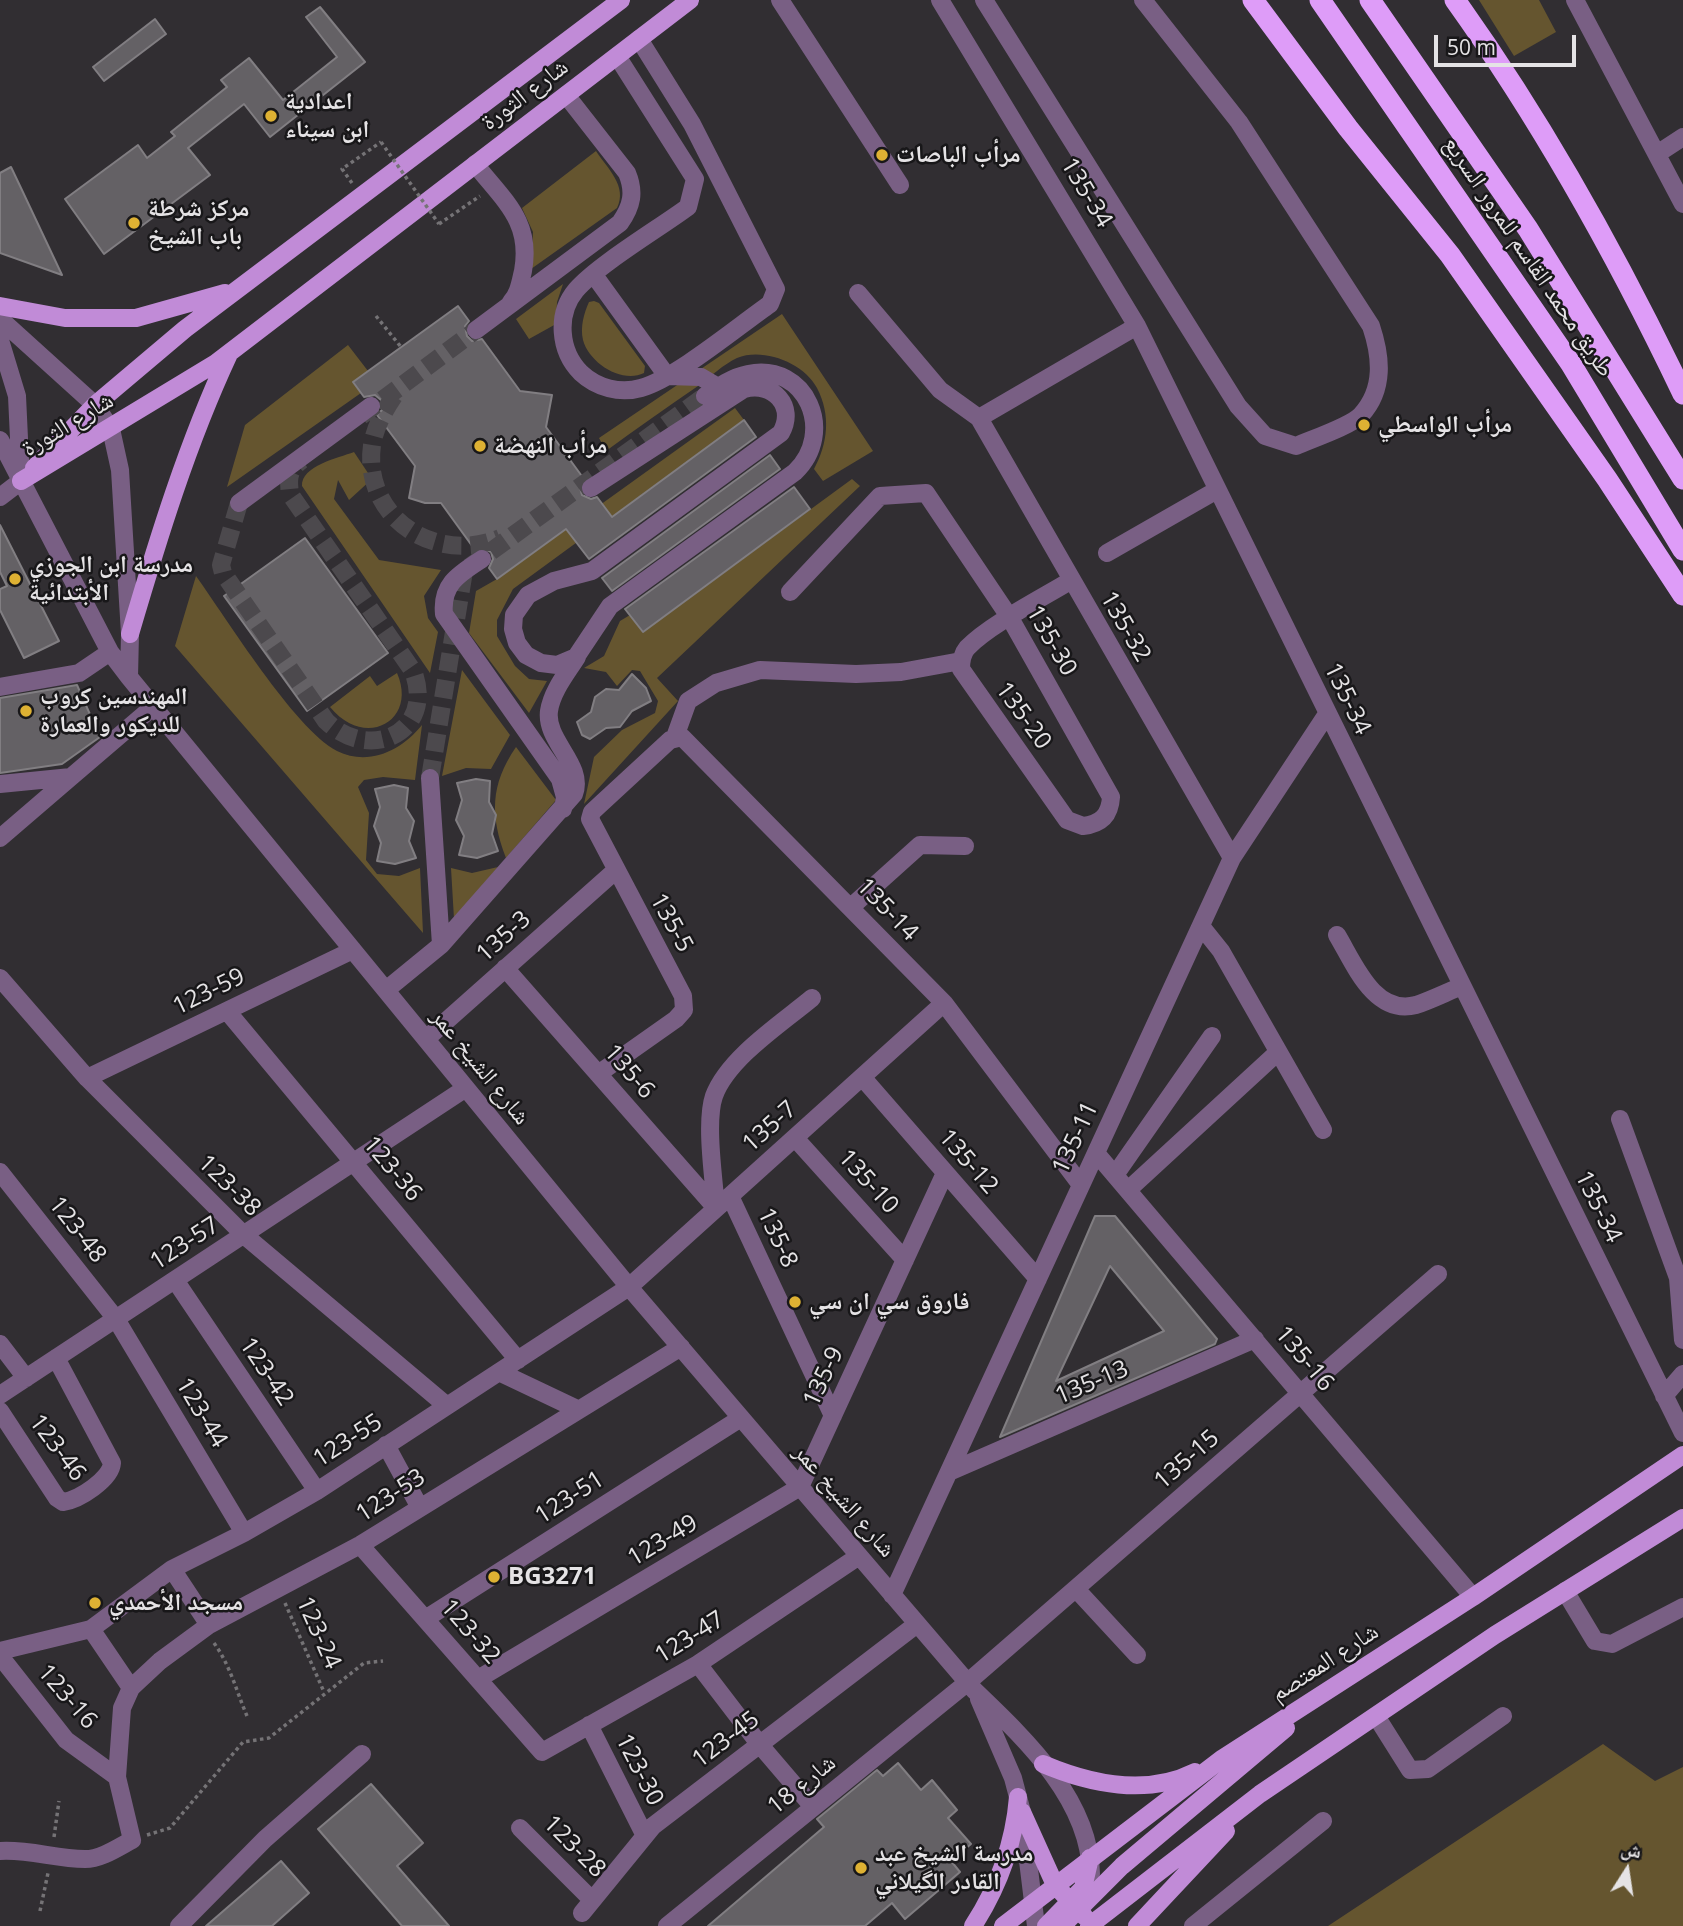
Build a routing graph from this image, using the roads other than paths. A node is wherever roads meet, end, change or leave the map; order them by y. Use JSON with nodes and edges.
{"nodes":[{"id":1,"x":621,"y":0,"type":"edge"},
{"id":2,"x":690,"y":0,"type":"edge"},
{"id":3,"x":780,"y":0,"type":"edge"},
{"id":4,"x":940,"y":0,"type":"edge"},
{"id":5,"x":984,"y":0,"type":"edge"},
{"id":6,"x":1143,"y":0,"type":"edge"},
{"id":7,"x":1253,"y":0,"type":"edge"},
{"id":8,"x":1320,"y":0,"type":"edge"},
{"id":9,"x":1370,"y":0,"type":"edge"},
{"id":10,"x":1455,"y":0,"type":"edge"},
{"id":11,"x":1575,"y":0,"type":"edge"},
{"id":12,"x":608,"y":6,"type":"edge"},
{"id":13,"x":639,"y":39,"type":"junction"},
{"id":14,"x":617,"y":56,"type":"junction"},
{"id":15,"x":566,"y":95,"type":"junction"},
{"id":16,"x":1683,"y":137,"type":"edge"},
{"id":17,"x":1657,"y":154,"type":"junction"},
{"id":18,"x":475,"y":164,"type":"junction"},
{"id":19,"x":900,"y":185,"type":"dead end"},
{"id":20,"x":1683,"y":204,"type":"edge"},
{"id":21,"x":594,"y":275,"type":"junction"},
{"id":22,"x":235,"y":290,"type":"junction"},
{"id":23,"x":858,"y":293,"type":"dead end"},
{"id":24,"x":0,"y":306,"type":"edge"},
{"id":25,"x":0,"y":319,"type":"edge"},
{"id":26,"x":1137,"y":326,"type":"junction"},
{"id":27,"x":0,"y":340,"type":"edge"},
{"id":28,"x":230,"y":352,"type":"junction"},
{"id":29,"x":667,"y":376,"type":"junction"},
{"id":30,"x":1683,"y":394,"type":"edge"},
{"id":31,"x":709,"y":399,"type":"junction"},
{"id":32,"x":95,"y":405,"type":"junction"},
{"id":33,"x":371,"y":406,"type":"tunnel mouth"},
{"id":34,"x":979,"y":418,"type":"junction"},
{"id":35,"x":111,"y":429,"type":"junction"},
{"id":36,"x":0,"y":440,"type":"edge"},
{"id":37,"x":1683,"y":479,"type":"edge"},
{"id":38,"x":21,"y":481,"type":"junction"},
{"id":39,"x":591,"y":488,"type":"dead end"},
{"id":40,"x":1217,"y":490,"type":"junction"},
{"id":41,"x":0,"y":497,"type":"edge"},
{"id":42,"x":239,"y":503,"type":"tunnel mouth"},
{"id":43,"x":1683,"y":550,"type":"edge"},
{"id":44,"x":1107,"y":553,"type":"dead end"},
{"id":45,"x":482,"y":559,"type":"dead end"},
{"id":46,"x":1070,"y":581,"type":"junction"},
{"id":47,"x":790,"y":592,"type":"dead end"},
{"id":48,"x":1683,"y":595,"type":"edge"},
{"id":49,"x":1010,"y":618,"type":"junction"},
{"id":50,"x":130,"y":634,"type":"junction"},
{"id":51,"x":110,"y":652,"type":"junction"},
{"id":52,"x":579,"y":655,"type":"dead end"},
{"id":53,"x":961,"y":661,"type":"junction"},
{"id":54,"x":129,"y":677,"type":"junction"},
{"id":55,"x":0,"y":687,"type":"edge"},
{"id":56,"x":154,"y":706,"type":"junction"},
{"id":57,"x":1326,"y":714,"type":"junction"},
{"id":58,"x":675,"y":737,"type":"junction"},
{"id":59,"x":71,"y":777,"type":"junction"},
{"id":60,"x":430,"y":778,"type":"tunnel mouth"},
{"id":61,"x":0,"y":784,"type":"edge"},
{"id":62,"x":563,"y":809,"type":"junction"},
{"id":63,"x":1103,"y":820,"type":"joint"},
{"id":64,"x":0,"y":838,"type":"edge"},
{"id":65,"x":965,"y":846,"type":"dead end"},
{"id":66,"x":1232,"y":858,"type":"junction"},
{"id":67,"x":615,"y":871,"type":"junction"},
{"id":68,"x":851,"y":907,"type":"junction"},
{"id":69,"x":1201,"y":926,"type":"junction"},
{"id":70,"x":1337,"y":935,"type":"dead end"},
{"id":71,"x":441,"y":945,"type":"junction"},
{"id":72,"x":353,"y":950,"type":"junction"},
{"id":73,"x":505,"y":968,"type":"junction"},
{"id":74,"x":2,"y":983,"type":"edge"},
{"id":75,"x":1462,"y":986,"type":"junction"},
{"id":76,"x":386,"y":990,"type":"junction"},
{"id":77,"x":812,"y":998,"type":"dead end"},
{"id":78,"x":944,"y":1003,"type":"junction"},
{"id":79,"x":227,"y":1011,"type":"junction"},
{"id":80,"x":1212,"y":1036,"type":"dead end"},
{"id":81,"x":426,"y":1039,"type":"junction"},
{"id":82,"x":1278,"y":1052,"type":"junction"},
{"id":83,"x":598,"y":1073,"type":"junction"},
{"id":84,"x":862,"y":1077,"type":"junction"},
{"id":85,"x":86,"y":1078,"type":"junction"},
{"id":86,"x":466,"y":1088,"type":"junction"},
{"id":87,"x":1620,"y":1119,"type":"dead end"},
{"id":88,"x":1323,"y":1130,"type":"dead end"},
{"id":89,"x":795,"y":1138,"type":"junction"},
{"id":90,"x":1096,"y":1153,"type":"junction"},
{"id":91,"x":355,"y":1162,"type":"junction"},
{"id":92,"x":0,"y":1172,"type":"edge"},
{"id":93,"x":945,"y":1173,"type":"junction"},
{"id":94,"x":1115,"y":1175,"type":"junction"},
{"id":95,"x":1082,"y":1185,"type":"junction"},
{"id":96,"x":1128,"y":1191,"type":"junction"},
{"id":97,"x":723,"y":1202,"type":"junction"},
{"id":98,"x":244,"y":1235,"type":"junction"},
{"id":99,"x":905,"y":1260,"type":"junction"},
{"id":100,"x":1438,"y":1274,"type":"dead end"},
{"id":101,"x":1038,"y":1279,"type":"junction"},
{"id":102,"x":175,"y":1280,"type":"junction"},
{"id":103,"x":629,"y":1287,"type":"junction"},
{"id":104,"x":116,"y":1319,"type":"junction"},
{"id":105,"x":1255,"y":1339,"type":"junction"},
{"id":106,"x":1683,"y":1340,"type":"edge"},
{"id":107,"x":0,"y":1344,"type":"edge"},
{"id":108,"x":681,"y":1348,"type":"junction"},
{"id":109,"x":56,"y":1358,"type":"junction"},
{"id":110,"x":518,"y":1360,"type":"junction"},
{"id":111,"x":499,"y":1372,"type":"junction"},
{"id":112,"x":1683,"y":1374,"type":"edge"},
{"id":113,"x":26,"y":1377,"type":"junction"},
{"id":114,"x":1301,"y":1393,"type":"junction"},
{"id":115,"x":0,"y":1395,"type":"edge"},
{"id":116,"x":1664,"y":1396,"type":"junction"},
{"id":117,"x":447,"y":1406,"type":"junction"},
{"id":118,"x":579,"y":1410,"type":"junction"},
{"id":119,"x":0,"y":1411,"type":"edge"},
{"id":120,"x":833,"y":1416,"type":"junction"},
{"id":121,"x":741,"y":1418,"type":"junction"},
{"id":122,"x":1683,"y":1433,"type":"edge"},
{"id":123,"x":386,"y":1446,"type":"junction"},
{"id":124,"x":1683,"y":1455,"type":"edge"},
{"id":125,"x":949,"y":1472,"type":"junction"},
{"id":126,"x":800,"y":1487,"type":"junction"},
{"id":127,"x":317,"y":1491,"type":"junction"},
{"id":128,"x":419,"y":1506,"type":"junction"},
{"id":129,"x":1683,"y":1518,"type":"edge"},
{"id":130,"x":244,"y":1533,"type":"junction"},
{"id":131,"x":360,"y":1545,"type":"junction"},
{"id":132,"x":859,"y":1556,"type":"junction"},
{"id":133,"x":172,"y":1569,"type":"junction"},
{"id":134,"x":1076,"y":1588,"type":"junction"},
{"id":135,"x":1565,"y":1591,"type":"junction"},
{"id":136,"x":892,"y":1595,"type":"junction"},
{"id":137,"x":1474,"y":1597,"type":"junction"},
{"id":138,"x":1683,"y":1607,"type":"edge"},
{"id":139,"x":425,"y":1619,"type":"junction"},
{"id":140,"x":918,"y":1624,"type":"junction"},
{"id":141,"x":209,"y":1625,"type":"junction"},
{"id":142,"x":90,"y":1629,"type":"junction"},
{"id":143,"x":0,"y":1650,"type":"edge"},
{"id":144,"x":1137,"y":1655,"type":"dead end"},
{"id":145,"x":0,"y":1656,"type":"edge"},
{"id":146,"x":698,"y":1664,"type":"junction"},
{"id":147,"x":478,"y":1679,"type":"junction"},
{"id":148,"x":971,"y":1686,"type":"junction"},
{"id":149,"x":131,"y":1688,"type":"junction"},
{"id":150,"x":1331,"y":1689,"type":"junction"},
{"id":151,"x":1376,"y":1716,"type":"junction"},
{"id":152,"x":1503,"y":1716,"type":"dead end"},
{"id":153,"x":589,"y":1725,"type":"junction"},
{"id":154,"x":760,"y":1745,"type":"junction"},
{"id":155,"x":542,"y":1752,"type":"joint"},
{"id":156,"x":362,"y":1754,"type":"dead end"},
{"id":157,"x":1223,"y":1758,"type":"junction"},
{"id":158,"x":1042,"y":1763,"type":"junction"},
{"id":159,"x":117,"y":1777,"type":"junction"},
{"id":160,"x":1260,"y":1794,"type":"junction"},
{"id":161,"x":1020,"y":1805,"type":"junction"},
{"id":162,"x":813,"y":1807,"type":"junction"},
{"id":163,"x":1322,"y":1821,"type":"dead end"},
{"id":164,"x":520,"y":1828,"type":"dead end"},
{"id":165,"x":645,"y":1836,"type":"junction"},
{"id":166,"x":0,"y":1851,"type":"edge"},
{"id":167,"x":1090,"y":1858,"type":"junction"},
{"id":168,"x":1055,"y":1885,"type":"junction"},
{"id":169,"x":1091,"y":1895,"type":"junction"},
{"id":170,"x":1032,"y":1903,"type":"junction"},
{"id":171,"x":587,"y":1907,"type":"joint"},
{"id":172,"x":1074,"y":1907,"type":"junction"},
{"id":173,"x":1090,"y":1925,"type":"edge"},
{"id":174,"x":179,"y":1926,"type":"edge"},
{"id":175,"x":667,"y":1926,"type":"edge"},
{"id":176,"x":973,"y":1926,"type":"edge"},
{"id":177,"x":1003,"y":1926,"type":"edge"},
{"id":178,"x":1036,"y":1926,"type":"edge"},
{"id":179,"x":1046,"y":1926,"type":"edge"},
{"id":180,"x":1062,"y":1926,"type":"edge"},
{"id":181,"x":1138,"y":1926,"type":"edge"},
{"id":182,"x":1193,"y":1926,"type":"edge"}],
"edges":[{"from":1,"to":12,"type":"main road","name":"شارع الثورة"},
{"from":2,"to":13,"type":"main road","name":"شارع الثورة"},
{"from":3,"to":19,"type":"street"},
{"from":4,"to":26,"type":"street","name":"135-34"},
{"from":5,"to":6,"type":"street"},
{"from":7,"to":48,"type":"highway"},
{"from":8,"to":43,"type":"highway","name":"طريق محمد القاسم للمرور السريع"},
{"from":9,"to":37,"type":"highway","name":"طريق محمد القاسم للمرور السريع"},
{"from":10,"to":30,"type":"highway"},
{"from":11,"to":17,"type":"street"},
{"from":12,"to":22,"type":"main road","name":"شارع الثورة"},
{"from":13,"to":14,"type":"main road","name":"شارع الثورة"},
{"from":13,"to":29,"type":"street"},
{"from":14,"to":15,"type":"main road","name":"شارع الثورة"},
{"from":14,"to":21,"type":"street"},
{"from":15,"to":18,"type":"main road","name":"شارع الثورة"},
{"from":15,"to":18,"type":"street"},
{"from":16,"to":17,"type":"street"},
{"from":17,"to":20,"type":"street"},
{"from":18,"to":28,"type":"main road","name":"شارع الثورة"},
{"from":21,"to":29,"type":"street"},
{"from":21,"to":29,"type":"street"},
{"from":22,"to":24,"type":"main road"},
{"from":22,"to":32,"type":"main road","name":"شارع الثورة"},
{"from":23,"to":34,"type":"street"},
{"from":25,"to":32,"type":"street"},
{"from":26,"to":34,"type":"street"},
{"from":26,"to":40,"type":"street","name":"135-34"},
{"from":27,"to":38,"type":"street"},
{"from":28,"to":35,"type":"main road","name":"شارع الثورة"},
{"from":28,"to":50,"type":"main road"},
{"from":29,"to":31,"type":"street"},
{"from":31,"to":31,"type":"street"},
{"from":31,"to":39,"type":"street"},
{"from":32,"to":35,"type":"street"},
{"from":32,"to":38,"type":"main road","name":"شارع الثورة"},
{"from":33,"to":42,"type":"street"},
{"from":34,"to":46,"type":"street","name":"135-32"},
{"from":35,"to":38,"type":"main road","name":"شارع الثورة"},
{"from":35,"to":50,"type":"street"},
{"from":36,"to":38,"type":"street","name":"شارع الشيخ عمر"},
{"from":38,"to":41,"type":"street"},
{"from":38,"to":51,"type":"street","name":"شارع الشيخ عمر"},
{"from":40,"to":44,"type":"street"},
{"from":40,"to":57,"type":"street","name":"135-34"},
{"from":45,"to":62,"type":"street"},
{"from":46,"to":49,"type":"street"},
{"from":46,"to":66,"type":"street","name":"135-32"},
{"from":47,"to":49,"type":"street","name":"135-30"},
{"from":49,"to":53,"type":"street"},
{"from":49,"to":63,"type":"street","name":"135-30"},
{"from":50,"to":54,"type":"street"},
{"from":51,"to":54,"type":"street","name":"شارع الشيخ عمر"},
{"from":51,"to":55,"type":"street"},
{"from":52,"to":62,"type":"street"},
{"from":53,"to":58,"type":"street"},
{"from":53,"to":63,"type":"street","name":"135-20"},
{"from":54,"to":56,"type":"street","name":"شارع الشيخ عمر"},
{"from":56,"to":59,"type":"street"},
{"from":56,"to":72,"type":"street","name":"شارع الشيخ عمر"},
{"from":57,"to":66,"type":"street","name":"135-11"},
{"from":57,"to":75,"type":"street","name":"135-34"},
{"from":58,"to":67,"type":"street","name":"135-5"},
{"from":58,"to":68,"type":"street","name":"135-14"},
{"from":59,"to":61,"type":"street"},
{"from":59,"to":64,"type":"street"},
{"from":60,"to":71,"type":"street"},
{"from":62,"to":71,"type":"street"},
{"from":65,"to":68,"type":"street"},
{"from":66,"to":69,"type":"street","name":"135-11"},
{"from":67,"to":73,"type":"street","name":"135-3"},
{"from":67,"to":83,"type":"street","name":"135-5"},
{"from":68,"to":78,"type":"street","name":"135-14"},
{"from":69,"to":82,"type":"street"},
{"from":69,"to":90,"type":"street","name":"135-11"},
{"from":70,"to":75,"type":"street"},
{"from":71,"to":76,"type":"street"},
{"from":72,"to":76,"type":"street","name":"شارع الشيخ عمر"},
{"from":72,"to":79,"type":"street","name":"123-59"},
{"from":73,"to":81,"type":"street","name":"135-3"},
{"from":73,"to":83,"type":"street","name":"135-6"},
{"from":74,"to":85,"type":"street","name":"123-38"},
{"from":75,"to":116,"type":"street","name":"135-34"},
{"from":76,"to":81,"type":"street","name":"شارع الشيخ عمر"},
{"from":77,"to":97,"type":"street"},
{"from":78,"to":84,"type":"street","name":"135-7"},
{"from":78,"to":95,"type":"street","name":"135-14"},
{"from":79,"to":85,"type":"street","name":"123-59"},
{"from":79,"to":91,"type":"street","name":"123-36"},
{"from":80,"to":94,"type":"street"},
{"from":81,"to":86,"type":"street","name":"شارع الشيخ عمر"},
{"from":82,"to":88,"type":"street"},
{"from":82,"to":96,"type":"street"},
{"from":83,"to":97,"type":"street","name":"135-6"},
{"from":84,"to":89,"type":"street","name":"135-7"},
{"from":84,"to":93,"type":"street","name":"135-12"},
{"from":85,"to":98,"type":"street","name":"123-38"},
{"from":86,"to":91,"type":"street","name":"123-57"},
{"from":86,"to":103,"type":"street","name":"شارع الشيخ عمر"},
{"from":87,"to":106,"type":"street"},
{"from":89,"to":97,"type":"street","name":"135-7"},
{"from":89,"to":99,"type":"street","name":"135-10"},
{"from":90,"to":94,"type":"street","name":"135-16"},
{"from":90,"to":95,"type":"street","name":"135-11"},
{"from":91,"to":98,"type":"street","name":"123-57"},
{"from":91,"to":110,"type":"street","name":"123-36"},
{"from":92,"to":104,"type":"street","name":"123-48"},
{"from":93,"to":99,"type":"street","name":"135-9"},
{"from":93,"to":101,"type":"street","name":"135-12"},
{"from":94,"to":96,"type":"street","name":"135-16"},
{"from":95,"to":101,"type":"street","name":"135-11"},
{"from":96,"to":105,"type":"street","name":"135-16"},
{"from":97,"to":103,"type":"street","name":"135-7"},
{"from":97,"to":120,"type":"street","name":"135-8"},
{"from":98,"to":102,"type":"street","name":"123-57"},
{"from":98,"to":117,"type":"street","name":"123-38"},
{"from":99,"to":120,"type":"street","name":"135-9"},
{"from":100,"to":114,"type":"street","name":"135-15"},
{"from":101,"to":125,"type":"street","name":"135-11"},
{"from":102,"to":104,"type":"street","name":"123-57"},
{"from":102,"to":127,"type":"street","name":"123-42"},
{"from":103,"to":108,"type":"street","name":"شارع الشيخ عمر"},
{"from":103,"to":110,"type":"street","name":"123-55"},
{"from":104,"to":109,"type":"street","name":"123-57"},
{"from":104,"to":130,"type":"street","name":"123-44"},
{"from":105,"to":114,"type":"street","name":"135-16"},
{"from":105,"to":125,"type":"street","name":"135-13"},
{"from":107,"to":113,"type":"street"},
{"from":108,"to":118,"type":"street","name":"123-53"},
{"from":108,"to":121,"type":"street","name":"شارع الشيخ عمر"},
{"from":109,"to":113,"type":"street","name":"123-57"},
{"from":109,"to":119,"type":"street","name":"123-46"},
{"from":110,"to":111,"type":"street","name":"123-55"},
{"from":111,"to":117,"type":"street","name":"123-55"},
{"from":111,"to":118,"type":"street"},
{"from":112,"to":116,"type":"street"},
{"from":113,"to":115,"type":"street","name":"123-57"},
{"from":114,"to":134,"type":"street","name":"135-15"},
{"from":114,"to":137,"type":"street","name":"135-16"},
{"from":116,"to":122,"type":"street","name":"135-34"},
{"from":117,"to":123,"type":"street","name":"123-55"},
{"from":118,"to":128,"type":"street","name":"123-53"},
{"from":120,"to":126,"type":"street","name":"135-9"},
{"from":121,"to":126,"type":"street","name":"شارع الشيخ عمر"},
{"from":121,"to":139,"type":"street","name":"123-51"},
{"from":123,"to":127,"type":"street","name":"123-55"},
{"from":123,"to":128,"type":"street"},
{"from":124,"to":137,"type":"main road","name":"شارع المعتصم"},
{"from":125,"to":136,"type":"street","name":"135-11"},
{"from":126,"to":132,"type":"street","name":"شارع الشيخ عمر"},
{"from":126,"to":147,"type":"street","name":"123-49"},
{"from":127,"to":130,"type":"street","name":"123-55"},
{"from":128,"to":131,"type":"street","name":"123-53"},
{"from":129,"to":135,"type":"main road"},
{"from":130,"to":133,"type":"street","name":"123-55"},
{"from":131,"to":139,"type":"street","name":"123-32"},
{"from":131,"to":141,"type":"street","name":"123-53"},
{"from":132,"to":136,"type":"street","name":"شارع الشيخ عمر"},
{"from":132,"to":146,"type":"street","name":"123-47"},
{"from":133,"to":141,"type":"street"},
{"from":133,"to":142,"type":"street","name":"123-55"},
{"from":134,"to":144,"type":"street"},
{"from":134,"to":148,"type":"street","name":"135-15"},
{"from":135,"to":138,"type":"street"},
{"from":135,"to":151,"type":"main road"},
{"from":136,"to":140,"type":"street","name":"شارع الشيخ عمر"},
{"from":137,"to":150,"type":"main road","name":"شارع المعتصم"},
{"from":139,"to":147,"type":"street","name":"123-32"},
{"from":140,"to":148,"type":"street","name":"شارع الشيخ عمر"},
{"from":140,"to":154,"type":"street","name":"123-45"},
{"from":141,"to":149,"type":"street","name":"123-53"},
{"from":142,"to":143,"type":"street"},
{"from":142,"to":149,"type":"street"},
{"from":145,"to":159,"type":"street","name":"123-16"},
{"from":146,"to":153,"type":"street","name":"123-47"},
{"from":146,"to":154,"type":"street"},
{"from":147,"to":155,"type":"street","name":"123-32"},
{"from":148,"to":158,"type":"street","name":"شارع الشيخ عمر"},
{"from":148,"to":161,"type":"street","name":"شارع الشيخ عمر"},
{"from":148,"to":162,"type":"street","name":"شارع 18"},
{"from":149,"to":159,"type":"street"},
{"from":150,"to":157,"type":"main road","name":"شارع المعتصم"},
{"from":150,"to":169,"type":"main road"},
{"from":151,"to":152,"type":"street"},
{"from":151,"to":160,"type":"main road"},
{"from":153,"to":155,"type":"street","name":"123-47"},
{"from":153,"to":165,"type":"street","name":"123-30"},
{"from":154,"to":162,"type":"street"},
{"from":154,"to":165,"type":"street","name":"123-45"},
{"from":156,"to":174,"type":"street"},
{"from":157,"to":158,"type":"main road"},
{"from":157,"to":167,"type":"main road","name":"شارع المعتصم"},
{"from":158,"to":167,"type":"street","name":"شارع الشيخ عمر"},
{"from":159,"to":166,"type":"street"},
{"from":160,"to":173,"type":"main road"},
{"from":160,"to":181,"type":"main road"},
{"from":161,"to":168,"type":"main road"},
{"from":161,"to":170,"type":"street","name":"شارع الشيخ عمر"},
{"from":161,"to":176,"type":"main road"},
{"from":162,"to":175,"type":"street","name":"شارع 18"},
{"from":163,"to":182,"type":"street"},
{"from":164,"to":171,"type":"street","name":"123-28"},
{"from":165,"to":171,"type":"street","name":"123-45"},
{"from":167,"to":168,"type":"main road","name":"شارع المعتصم"},
{"from":167,"to":169,"type":"street","name":"شارع الشيخ عمر"},
{"from":167,"to":172,"type":"main road"},
{"from":168,"to":170,"type":"main road","name":"شارع المعتصم"},
{"from":168,"to":172,"type":"main road"},
{"from":169,"to":172,"type":"main road"},
{"from":169,"to":173,"type":"street","name":"شارع الشيخ عمر"},
{"from":170,"to":177,"type":"main road","name":"شارع المعتصم"},
{"from":170,"to":178,"type":"street","name":"شارع الشيخ عمر"},
{"from":172,"to":173,"type":"main road"},
{"from":172,"to":179,"type":"main road"},
{"from":172,"to":180,"type":"main road"}]}
